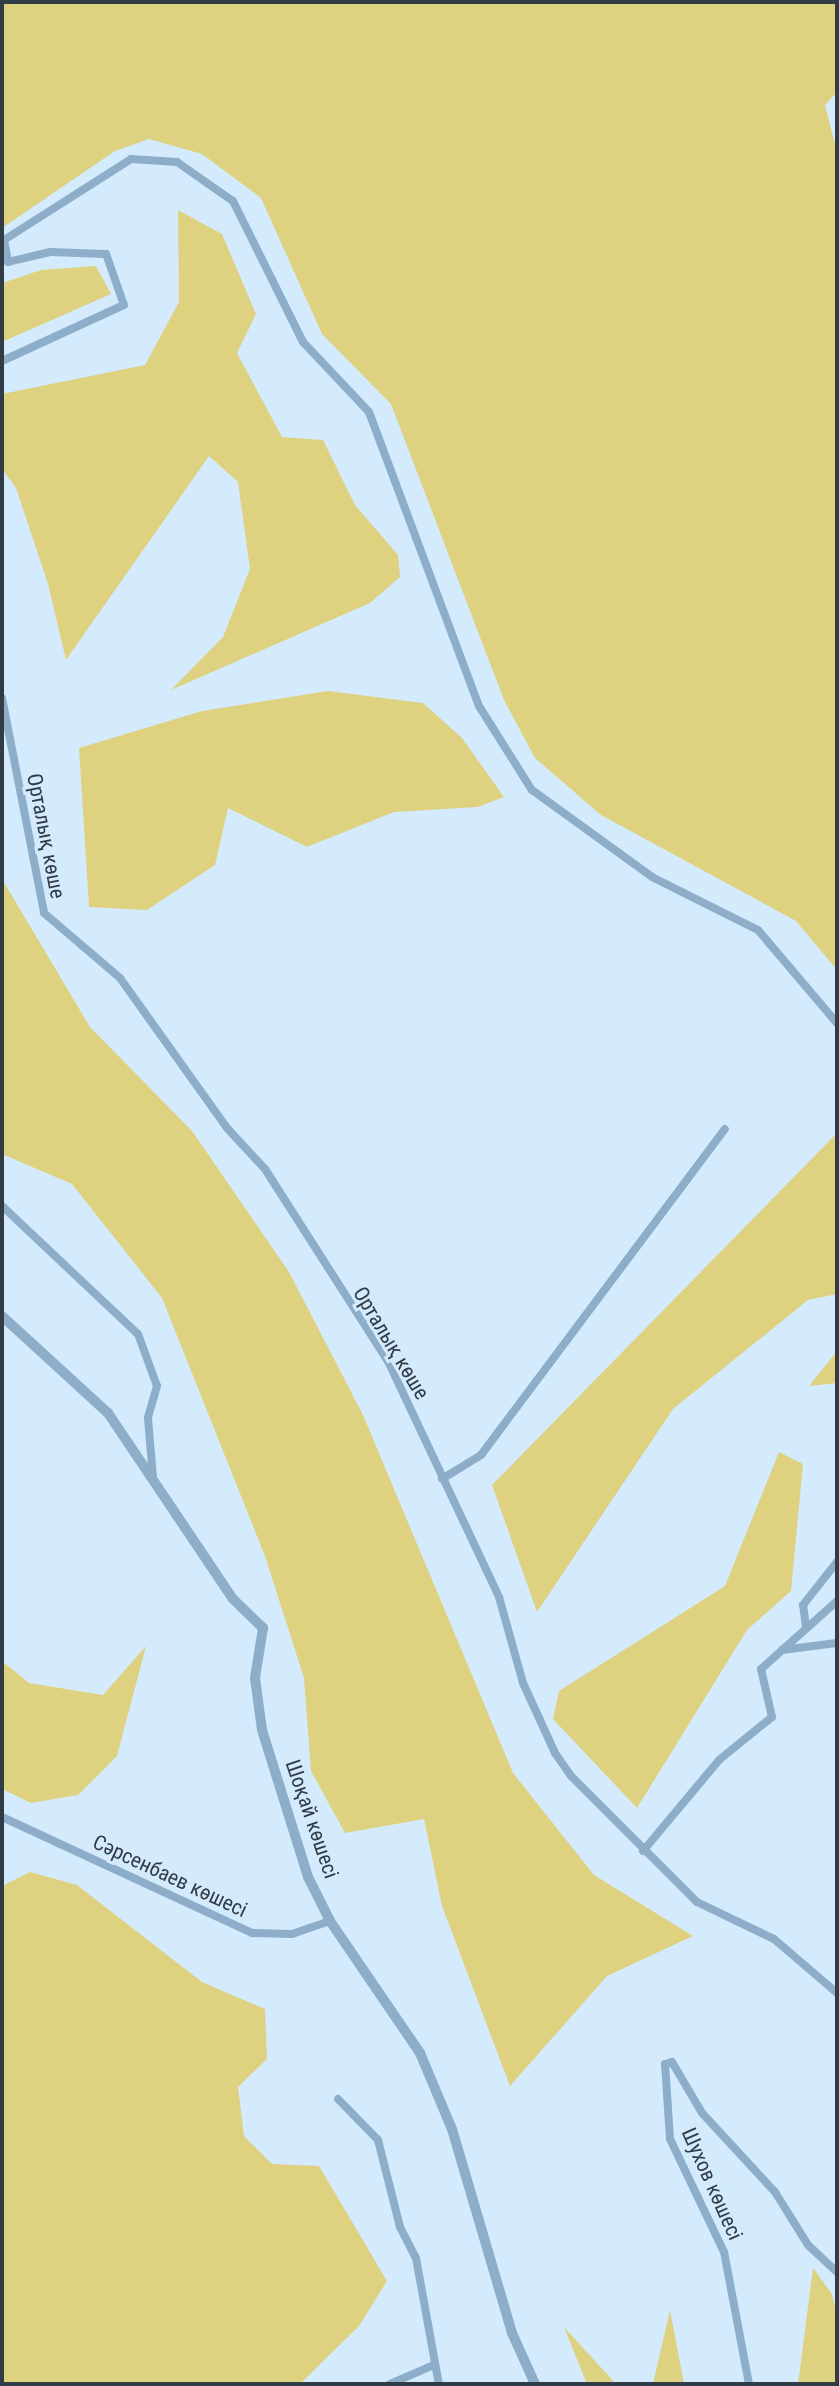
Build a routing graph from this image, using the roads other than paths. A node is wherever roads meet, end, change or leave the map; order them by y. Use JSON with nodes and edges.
{"nodes":[{"id":1,"x":2,"y":361,"type":"edge"},
{"id":2,"x":2,"y":698,"type":"edge"},
{"id":3,"x":837,"y":1023,"type":"edge"},
{"id":4,"x":726,"y":1129,"type":"dead end"},
{"id":5,"x":2,"y":1206,"type":"edge"},
{"id":6,"x":2,"y":1316,"type":"edge"},
{"id":7,"x":153,"y":1478,"type":"junction"},
{"id":8,"x":442,"y":1479,"type":"junction"},
{"id":9,"x":837,"y":1562,"type":"edge"},
{"id":10,"x":837,"y":1601,"type":"edge"},
{"id":11,"x":806,"y":1628,"type":"junction"},
{"id":12,"x":837,"y":1643,"type":"edge"},
{"id":13,"x":782,"y":1650,"type":"junction"},
{"id":14,"x":2,"y":1817,"type":"edge"},
{"id":15,"x":643,"y":1851,"type":"junction"},
{"id":16,"x":330,"y":1922,"type":"junction"},
{"id":17,"x":837,"y":1993,"type":"edge"},
{"id":18,"x":338,"y":2099,"type":"dead end"},
{"id":19,"x":837,"y":2272,"type":"edge"},
{"id":20,"x":434,"y":2365,"type":"junction"},
{"id":21,"x":390,"y":2384,"type":"edge"},
{"id":22,"x":439,"y":2384,"type":"edge"},
{"id":23,"x":535,"y":2384,"type":"edge"},
{"id":24,"x":749,"y":2384,"type":"edge"}],
"edges":[{"from":1,"to":3,"type":"street"},
{"from":2,"to":8,"type":"street","name":"Орталық көше"},
{"from":4,"to":8,"type":"street"},
{"from":5,"to":7,"type":"street"},
{"from":6,"to":7,"type":"street","name":"Шоқай көшесі"},
{"from":7,"to":16,"type":"street","name":"Шоқай көшесі"},
{"from":8,"to":15,"type":"street","name":"Орталық көше"},
{"from":9,"to":11,"type":"street"},
{"from":10,"to":11,"type":"street"},
{"from":11,"to":13,"type":"street"},
{"from":12,"to":13,"type":"street"},
{"from":13,"to":15,"type":"street"},
{"from":14,"to":16,"type":"street","name":"Сәрсенбаев көшесі"},
{"from":15,"to":17,"type":"street","name":"Орталық көше"},
{"from":16,"to":23,"type":"street","name":"Шоқай көшесі"},
{"from":18,"to":20,"type":"street"},
{"from":19,"to":24,"type":"street","name":"Шухов көшесі"},
{"from":20,"to":21,"type":"street"},
{"from":20,"to":22,"type":"street"}]}
